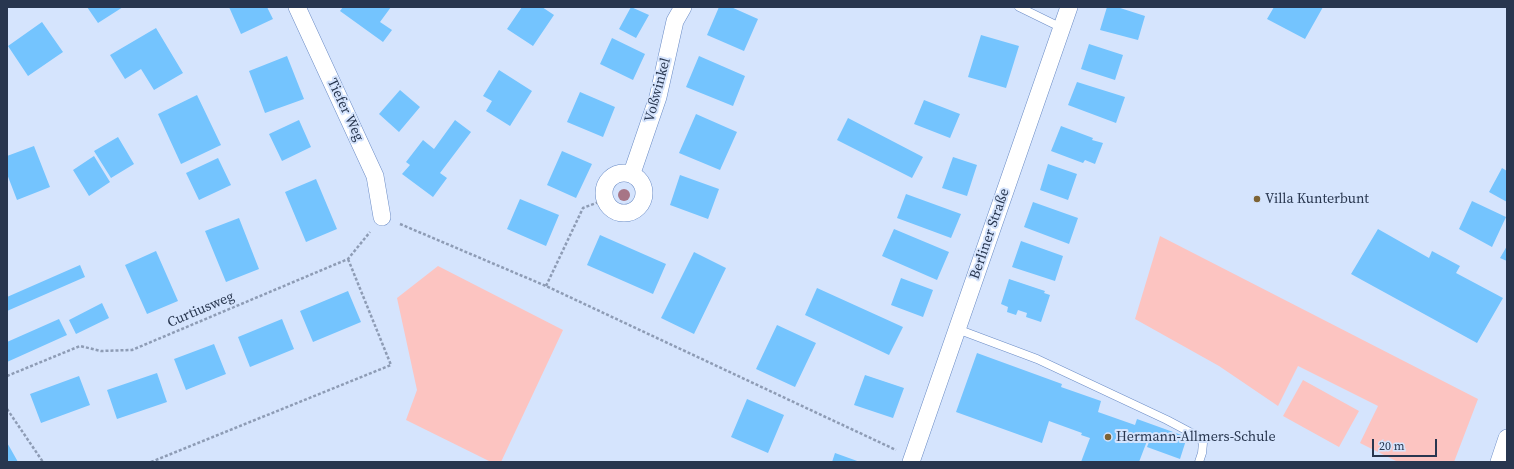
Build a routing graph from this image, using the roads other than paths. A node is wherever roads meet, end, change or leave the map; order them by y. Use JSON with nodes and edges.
{"nodes":[{"id":1,"x":297,"y":7,"type":"edge"},
{"id":2,"x":683,"y":7,"type":"edge"},
{"id":3,"x":1019,"y":7,"type":"edge"},
{"id":4,"x":1069,"y":7,"type":"edge"},
{"id":5,"x":1062,"y":28,"type":"junction"},
{"id":6,"x":632,"y":173,"type":"junction"},
{"id":7,"x":382,"y":216,"type":"road end"},
{"id":8,"x":957,"y":329,"type":"junction"},
{"id":9,"x":1507,"y":438,"type":"edge"},
{"id":10,"x":912,"y":460,"type":"edge"},
{"id":11,"x":1199,"y":462,"type":"edge"},
{"id":12,"x":1499,"y":462,"type":"edge"}],
"edges":[{"from":1,"to":7,"type":"street","name":"Tiefer Weg"},
{"from":2,"to":6,"type":"street","name":"Voßwinkel"},
{"from":3,"to":5,"type":"lane"},
{"from":4,"to":5,"type":"street","name":"Berliner Straße"},
{"from":5,"to":8,"type":"street","name":"Berliner Straße"},
{"from":6,"to":6,"type":"street"},
{"from":8,"to":10,"type":"street","name":"Berliner Straße"},
{"from":8,"to":11,"type":"lane"},
{"from":9,"to":12,"type":"street"}]}
